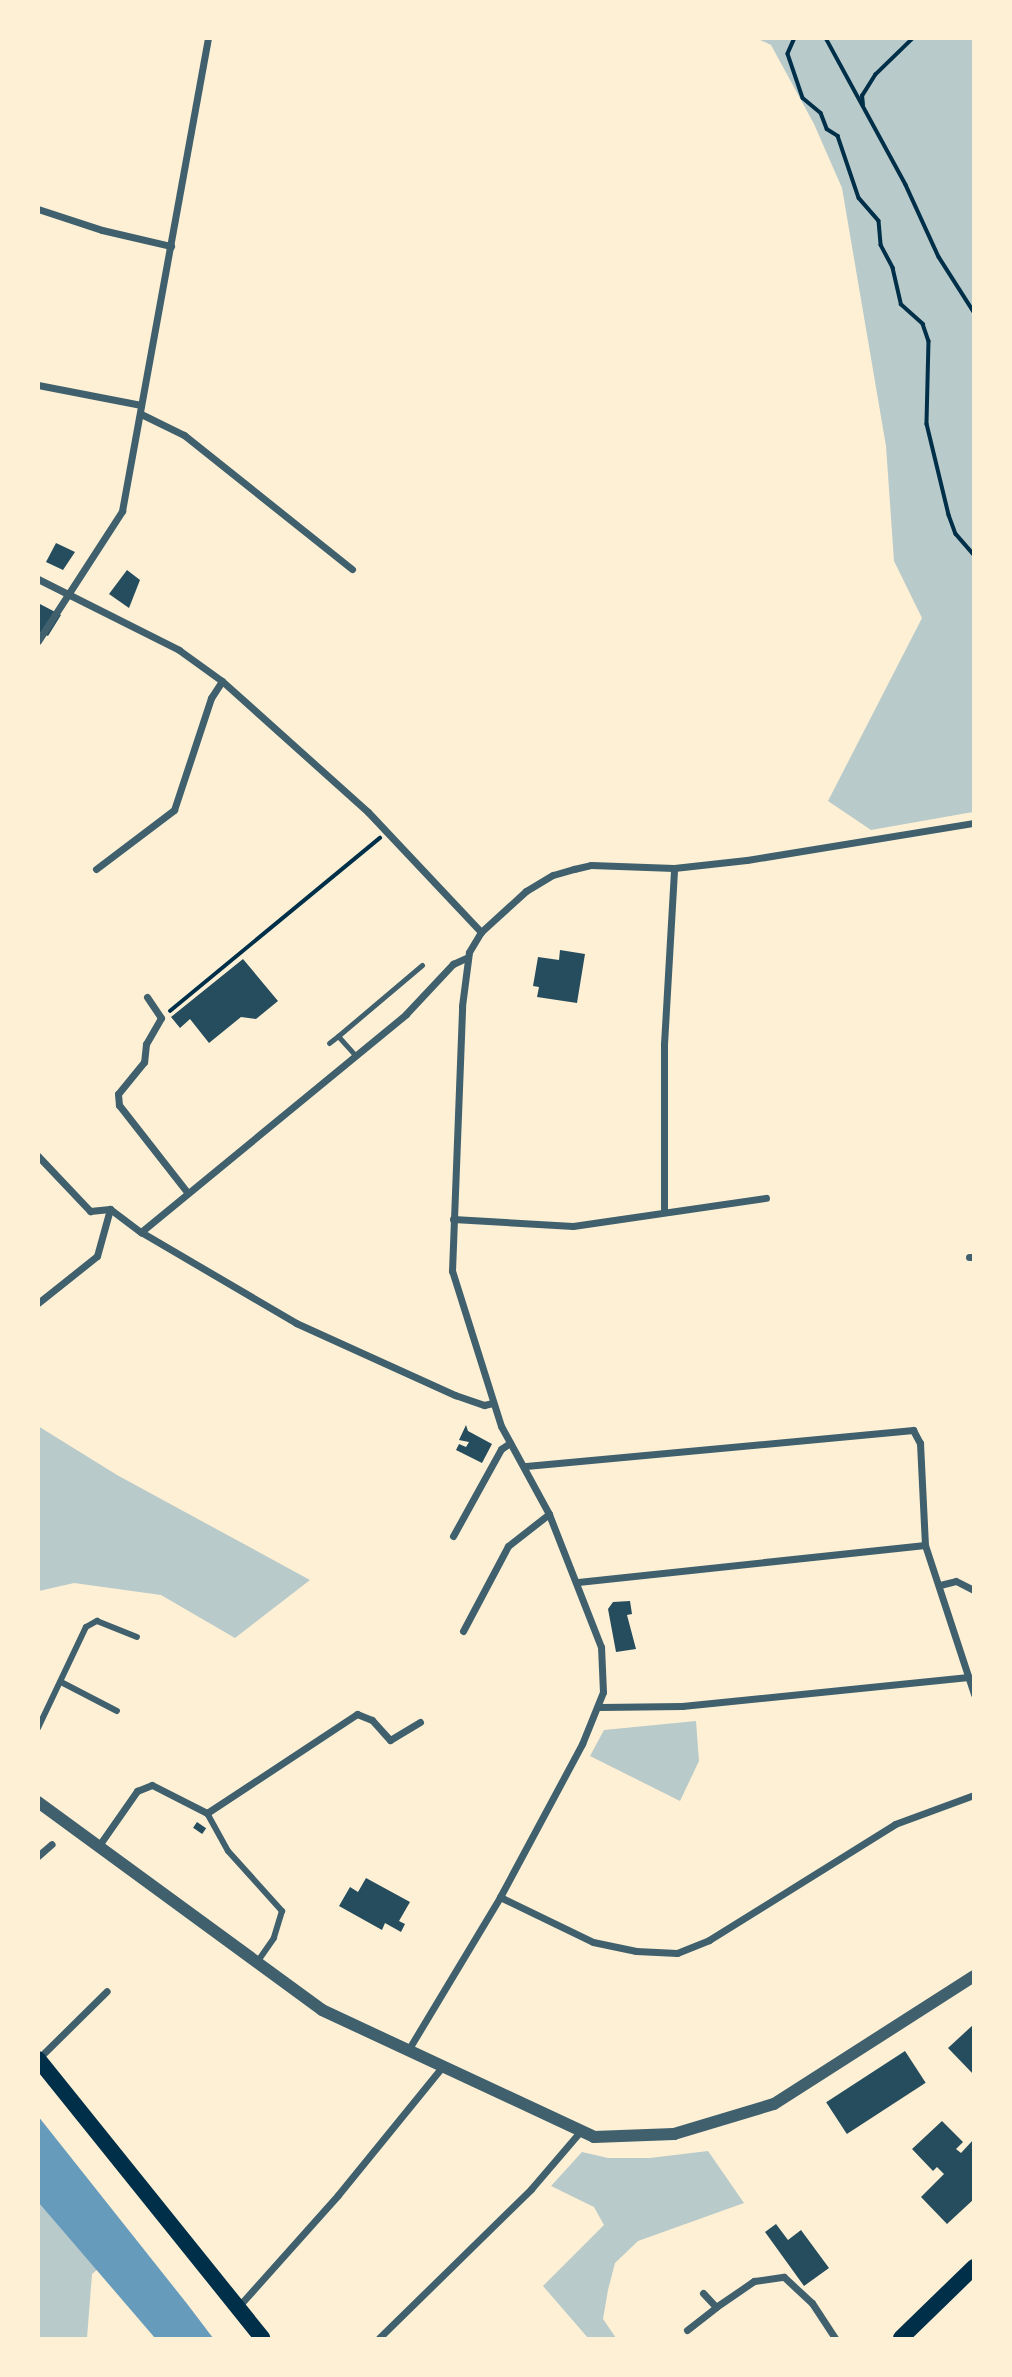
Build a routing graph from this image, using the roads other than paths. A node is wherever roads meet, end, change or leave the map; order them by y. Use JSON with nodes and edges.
{"nodes":[{"id":1,"x":208,"y":38,"type":"edge"},
{"id":2,"x":38,"y":209,"type":"edge"},
{"id":3,"x":172,"y":246,"type":"junction"},
{"id":4,"x":38,"y":385,"type":"edge"},
{"id":5,"x":141,"y":409,"type":"junction"},
{"id":6,"x":352,"y":569,"type":"dead end"},
{"id":7,"x":38,"y":579,"type":"edge"},
{"id":8,"x":69,"y":595,"type":"junction"},
{"id":9,"x":38,"y":641,"type":"edge"},
{"id":10,"x":222,"y":681,"type":"junction"},
{"id":11,"x":974,"y":823,"type":"edge"},
{"id":12,"x":674,"y":868,"type":"junction"},
{"id":13,"x":96,"y":869,"type":"dead end"},
{"id":14,"x":481,"y":932,"type":"junction"},
{"id":15,"x":466,"y":958,"type":"junction"},
{"id":16,"x":422,"y":965,"type":"dead end"},
{"id":17,"x":147,"y":997,"type":"dead end"},
{"id":18,"x":338,"y":1036,"type":"junction"},
{"id":19,"x":329,"y":1043,"type":"dead end"},
{"id":20,"x":356,"y":1056,"type":"junction"},
{"id":21,"x":38,"y":1156,"type":"edge"},
{"id":22,"x":187,"y":1192,"type":"junction"},
{"id":23,"x":766,"y":1198,"type":"dead end"},
{"id":24,"x":110,"y":1209,"type":"junction"},
{"id":25,"x":664,"y":1211,"type":"junction"},
{"id":26,"x":453,"y":1219,"type":"junction"},
{"id":27,"x":141,"y":1232,"type":"junction"},
{"id":28,"x":38,"y":1303,"type":"edge"},
{"id":29,"x":493,"y":1403,"type":"junction"},
{"id":30,"x":510,"y":1443,"type":"junction"},
{"id":31,"x":526,"y":1466,"type":"junction"},
{"id":32,"x":549,"y":1514,"type":"junction"},
{"id":33,"x":453,"y":1536,"type":"dead end"},
{"id":34,"x":925,"y":1545,"type":"junction"},
{"id":35,"x":578,"y":1582,"type":"junction"},
{"id":36,"x":940,"y":1585,"type":"junction"},
{"id":37,"x":974,"y":1590,"type":"edge"},
{"id":38,"x":464,"y":1631,"type":"dead end"},
{"id":39,"x":137,"y":1637,"type":"dead end"},
{"id":40,"x":969,"y":1677,"type":"junction"},
{"id":41,"x":61,"y":1682,"type":"junction"},
{"id":42,"x":974,"y":1694,"type":"edge"},
{"id":43,"x":600,"y":1707,"type":"junction"},
{"id":44,"x":117,"y":1712,"type":"dead end"},
{"id":45,"x":420,"y":1722,"type":"dead end"},
{"id":46,"x":38,"y":1728,"type":"edge"},
{"id":47,"x":974,"y":1795,"type":"edge"},
{"id":48,"x":38,"y":1802,"type":"edge"},
{"id":49,"x":207,"y":1813,"type":"junction"},
{"id":50,"x":100,"y":1843,"type":"junction"},
{"id":51,"x":51,"y":1844,"type":"dead end"},
{"id":52,"x":38,"y":1856,"type":"edge"},
{"id":53,"x":500,"y":1897,"type":"junction"},
{"id":54,"x":258,"y":1963,"type":"junction"},
{"id":55,"x":974,"y":1976,"type":"edge"},
{"id":56,"x":107,"y":1991,"type":"dead end"},
{"id":57,"x":410,"y":2047,"type":"junction"},
{"id":58,"x":38,"y":2059,"type":"edge"},
{"id":59,"x":444,"y":2063,"type":"junction"},
{"id":60,"x":579,"y":2133,"type":"junction"},
{"id":61,"x":974,"y":2267,"type":"edge"},
{"id":62,"x":704,"y":2293,"type":"dead end"},
{"id":63,"x":716,"y":2307,"type":"junction"},
{"id":64,"x":238,"y":2308,"type":"junction"},
{"id":65,"x":687,"y":2330,"type":"dead end"},
{"id":66,"x":262,"y":2339,"type":"edge"},
{"id":67,"x":379,"y":2339,"type":"edge"},
{"id":68,"x":835,"y":2339,"type":"edge"},
{"id":69,"x":901,"y":2339,"type":"edge"}],
"edges":[{"from":1,"to":3,"type":"street"},
{"from":2,"to":3,"type":"street"},
{"from":3,"to":5,"type":"street"},
{"from":4,"to":5,"type":"street"},
{"from":5,"to":6,"type":"street"},
{"from":5,"to":8,"type":"street"},
{"from":7,"to":8,"type":"street"},
{"from":8,"to":9,"type":"street"},
{"from":8,"to":10,"type":"street"},
{"from":10,"to":13,"type":"street"},
{"from":10,"to":14,"type":"street"},
{"from":11,"to":12,"type":"street"},
{"from":12,"to":14,"type":"street"},
{"from":12,"to":25,"type":"street"},
{"from":14,"to":15,"type":"street"},
{"from":15,"to":20,"type":"street"},
{"from":15,"to":26,"type":"street"},
{"from":16,"to":18,"type":"lane"},
{"from":17,"to":22,"type":"street"},
{"from":18,"to":19,"type":"lane"},
{"from":18,"to":20,"type":"lane"},
{"from":20,"to":22,"type":"street"},
{"from":21,"to":24,"type":"street"},
{"from":22,"to":27,"type":"street"},
{"from":23,"to":25,"type":"street"},
{"from":24,"to":27,"type":"street"},
{"from":24,"to":28,"type":"street"},
{"from":25,"to":26,"type":"street"},
{"from":26,"to":29,"type":"street"},
{"from":27,"to":29,"type":"street"},
{"from":29,"to":30,"type":"street"},
{"from":30,"to":31,"type":"street"},
{"from":30,"to":33,"type":"street"},
{"from":31,"to":32,"type":"street"},
{"from":31,"to":34,"type":"street"},
{"from":32,"to":35,"type":"street"},
{"from":32,"to":38,"type":"street"},
{"from":34,"to":35,"type":"street"},
{"from":34,"to":36,"type":"street"},
{"from":35,"to":43,"type":"street"},
{"from":36,"to":37,"type":"street"},
{"from":36,"to":40,"type":"street"},
{"from":39,"to":41,"type":"street"},
{"from":40,"to":42,"type":"street"},
{"from":40,"to":43,"type":"street"},
{"from":41,"to":44,"type":"street"},
{"from":41,"to":46,"type":"street"},
{"from":43,"to":53,"type":"street"},
{"from":45,"to":49,"type":"street"},
{"from":47,"to":53,"type":"street"},
{"from":48,"to":50,"type":"street"},
{"from":49,"to":50,"type":"street"},
{"from":49,"to":54,"type":"street"},
{"from":50,"to":54,"type":"street"},
{"from":51,"to":52,"type":"street"},
{"from":53,"to":57,"type":"street"},
{"from":54,"to":57,"type":"street"},
{"from":55,"to":60,"type":"street"},
{"from":56,"to":58,"type":"street"},
{"from":57,"to":59,"type":"street"},
{"from":58,"to":64,"type":"main road"},
{"from":59,"to":60,"type":"street"},
{"from":59,"to":64,"type":"street"},
{"from":60,"to":67,"type":"street"},
{"from":61,"to":69,"type":"main road"},
{"from":62,"to":63,"type":"street"},
{"from":63,"to":65,"type":"street"},
{"from":63,"to":68,"type":"street"},
{"from":64,"to":66,"type":"main road"}]}
